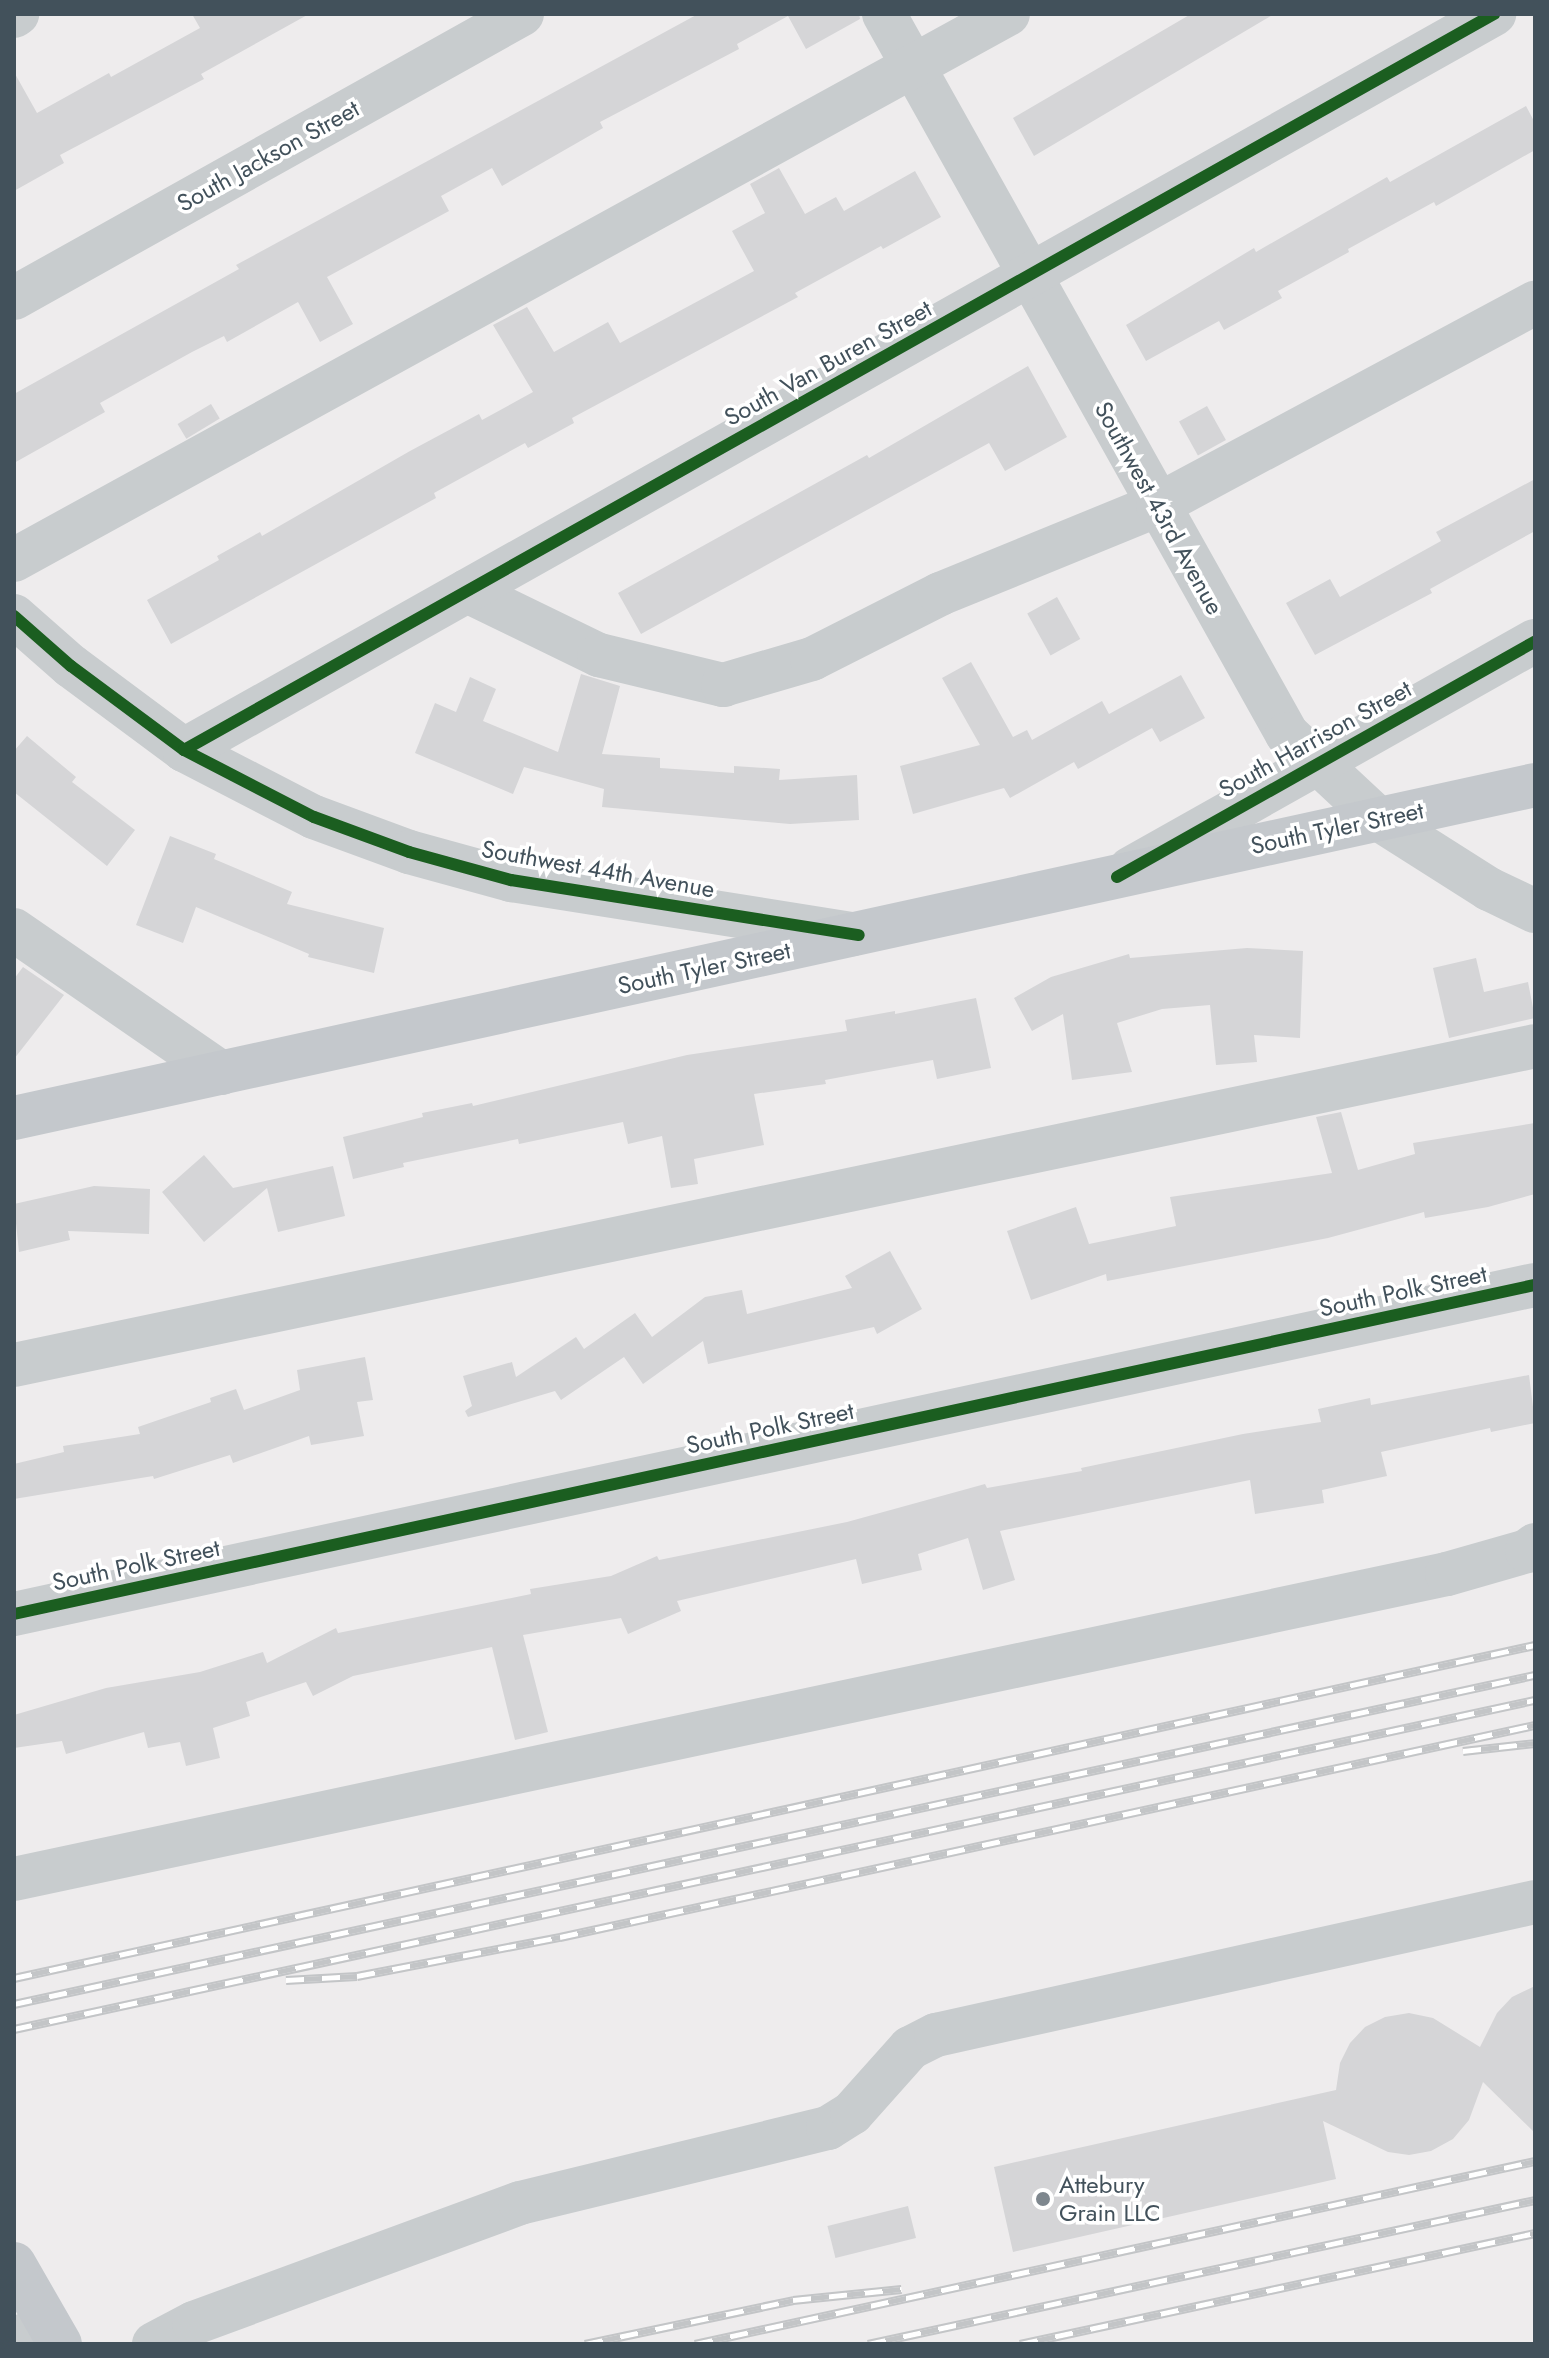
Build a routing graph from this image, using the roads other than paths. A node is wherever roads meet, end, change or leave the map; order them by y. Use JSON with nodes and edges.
{"nodes":[{"id":1,"x":522,"y":14,"type":"edge"},
{"id":2,"x":884,"y":14,"type":"edge"},
{"id":3,"x":1008,"y":14,"type":"edge"},
{"id":4,"x":1494,"y":14,"type":"edge"},
{"id":5,"x":914,"y":67,"type":"junction"},
{"id":6,"x":1028,"y":276,"type":"junction"},
{"id":7,"x":14,"y":298,"type":"edge"},
{"id":8,"x":1535,"y":303,"type":"edge"},
{"id":9,"x":1158,"y":505,"type":"junction"},
{"id":10,"x":14,"y":560,"type":"edge"},
{"id":11,"x":467,"y":591,"type":"junction"},
{"id":12,"x":14,"y":616,"type":"edge"},
{"id":13,"x":1535,"y":641,"type":"edge"},
{"id":14,"x":184,"y":750,"type":"junction"},
{"id":15,"x":1317,"y":763,"type":"junction"},
{"id":16,"x":1535,"y":785,"type":"edge"},
{"id":17,"x":1377,"y":818,"type":"junction"},
{"id":18,"x":1117,"y":877,"type":"junction"},
{"id":19,"x":1535,"y":911,"type":"edge"},
{"id":20,"x":14,"y":930,"type":"edge"},
{"id":21,"x":859,"y":935,"type":"junction"},
{"id":22,"x":1535,"y":1046,"type":"edge"},
{"id":23,"x":221,"y":1073,"type":"junction"},
{"id":24,"x":14,"y":1118,"type":"edge"},
{"id":25,"x":1535,"y":1285,"type":"edge"},
{"id":26,"x":14,"y":1365,"type":"edge"},
{"id":27,"x":1535,"y":1545,"type":"edge"},
{"id":28,"x":14,"y":1614,"type":"edge"},
{"id":29,"x":14,"y":1879,"type":"edge"},
{"id":30,"x":1535,"y":1902,"type":"edge"},
{"id":31,"x":14,"y":2264,"type":"edge"},
{"id":32,"x":41,"y":2336,"type":"edge"},
{"id":33,"x":154,"y":2344,"type":"edge"}],
"edges":[{"from":1,"to":7,"type":"street","name":"South Jackson Street"},
{"from":2,"to":5,"type":"street","name":"Southwest 43rd Avenue"},
{"from":3,"to":5,"type":"street"},
{"from":4,"to":6,"type":"street","name":"South Van Buren Street"},
{"from":5,"to":6,"type":"street","name":"Southwest 43rd Avenue"},
{"from":5,"to":10,"type":"street"},
{"from":6,"to":9,"type":"street","name":"Southwest 43rd Avenue"},
{"from":6,"to":11,"type":"street","name":"South Van Buren Street"},
{"from":8,"to":9,"type":"street"},
{"from":9,"to":11,"type":"street"},
{"from":9,"to":15,"type":"street","name":"Southwest 43rd Avenue"},
{"from":11,"to":14,"type":"street","name":"South Van Buren Street"},
{"from":12,"to":14,"type":"street","name":"Southwest 44th Avenue"},
{"from":13,"to":15,"type":"street","name":"South Harrison Street"},
{"from":14,"to":21,"type":"street","name":"Southwest 44th Avenue"},
{"from":15,"to":17,"type":"street","name":"Southwest 43rd Avenue"},
{"from":15,"to":18,"type":"street","name":"South Harrison Street"},
{"from":16,"to":17,"type":"main road","name":"South Tyler Street"},
{"from":17,"to":18,"type":"main road","name":"South Tyler Street"},
{"from":17,"to":19,"type":"street","name":"Southwest 43rd Avenue"},
{"from":18,"to":21,"type":"main road","name":"South Tyler Street"},
{"from":20,"to":23,"type":"street"},
{"from":21,"to":23,"type":"main road","name":"South Tyler Street"},
{"from":22,"to":26,"type":"street"},
{"from":23,"to":24,"type":"main road","name":"South Tyler Street"},
{"from":25,"to":28,"type":"street","name":"South Polk Street"},
{"from":27,"to":29,"type":"street"},
{"from":30,"to":33,"type":"street"},
{"from":31,"to":32,"type":"main road"}]}
